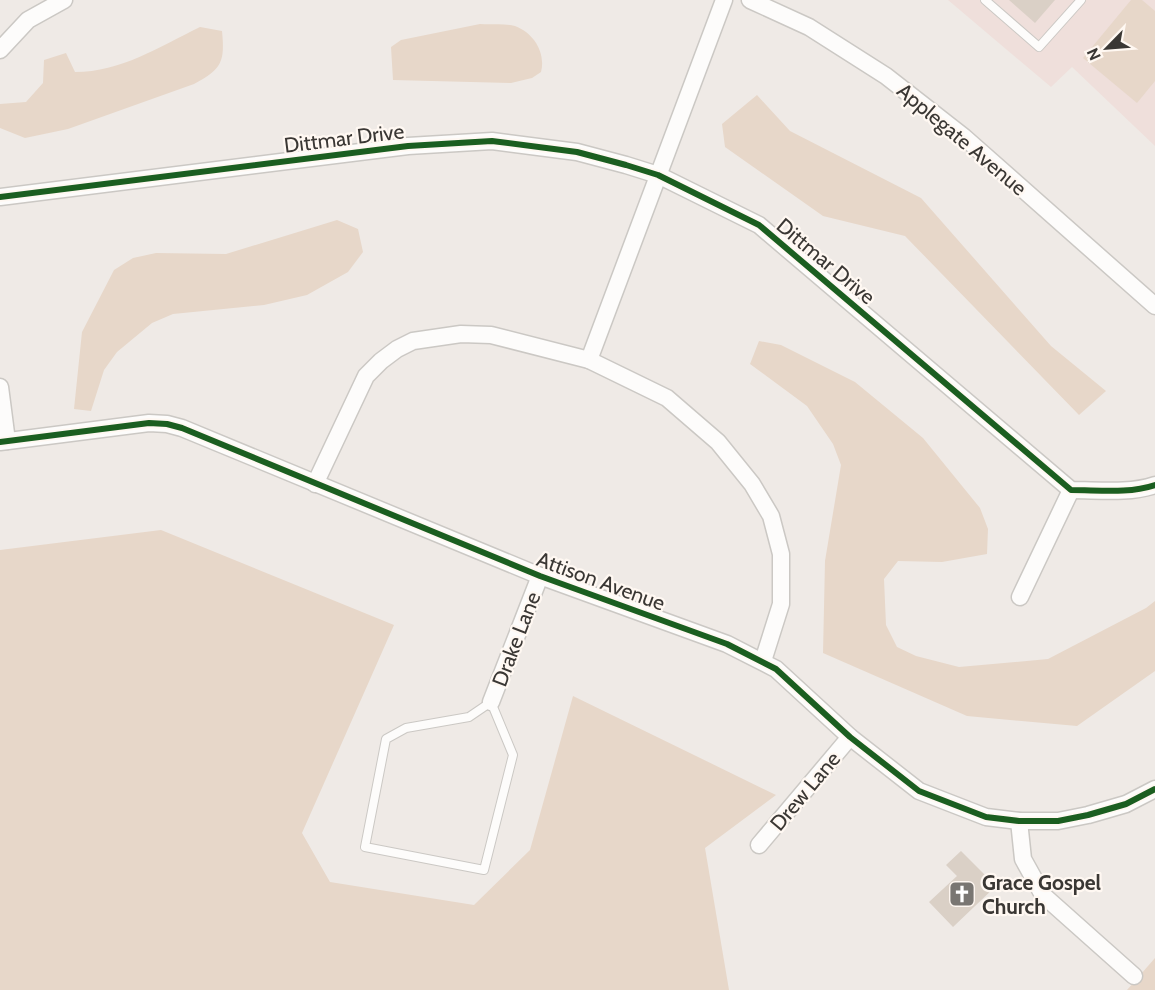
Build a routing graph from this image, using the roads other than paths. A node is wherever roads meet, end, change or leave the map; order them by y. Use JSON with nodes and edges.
{"nodes":[{"id":1,"x":64,"y":0,"type":"edge"},
{"id":2,"x":724,"y":0,"type":"edge"},
{"id":3,"x":750,"y":0,"type":"edge"},
{"id":4,"x":985,"y":0,"type":"edge"},
{"id":5,"x":1081,"y":0,"type":"edge"},
{"id":6,"x":2,"y":42,"type":"edge"},
{"id":7,"x":658,"y":175,"type":"junction"},
{"id":8,"x":0,"y":197,"type":"edge"},
{"id":9,"x":1155,"y":306,"type":"edge"},
{"id":10,"x":589,"y":360,"type":"junction"},
{"id":11,"x":0,"y":387,"type":"edge"},
{"id":12,"x":3,"y":442,"type":"edge"},
{"id":13,"x":315,"y":484,"type":"junction"},
{"id":14,"x":1155,"y":485,"type":"edge"},
{"id":15,"x":1071,"y":490,"type":"junction"},
{"id":16,"x":540,"y":576,"type":"junction"},
{"id":17,"x":1020,"y":597,"type":"dead end"},
{"id":18,"x":763,"y":661,"type":"junction"},
{"id":19,"x":491,"y":702,"type":"junction"},
{"id":20,"x":850,"y":737,"type":"junction"},
{"id":21,"x":1155,"y":789,"type":"edge"},
{"id":22,"x":1019,"y":822,"type":"junction"},
{"id":23,"x":759,"y":845,"type":"dead end"},
{"id":24,"x":1134,"y":976,"type":"dead end"}],
"edges":[{"from":1,"to":6,"type":"street"},
{"from":2,"to":7,"type":"street"},
{"from":3,"to":9,"type":"street","name":"Applegate Avenue"},
{"from":4,"to":5,"type":"lane"},
{"from":7,"to":8,"type":"street","name":"Dittmar Drive"},
{"from":7,"to":10,"type":"street"},
{"from":7,"to":15,"type":"street","name":"Dittmar Drive"},
{"from":10,"to":13,"type":"street"},
{"from":10,"to":18,"type":"street"},
{"from":11,"to":12,"type":"street"},
{"from":12,"to":13,"type":"street","name":"Attison Avenue"},
{"from":13,"to":16,"type":"street","name":"Attison Avenue"},
{"from":14,"to":15,"type":"street"},
{"from":15,"to":17,"type":"street"},
{"from":16,"to":18,"type":"street","name":"Attison Avenue"},
{"from":16,"to":19,"type":"street","name":"Drake Lane"},
{"from":18,"to":20,"type":"street","name":"Attison Avenue"},
{"from":19,"to":19,"type":"lane"},
{"from":20,"to":22,"type":"street","name":"Attison Avenue"},
{"from":20,"to":23,"type":"street","name":"Drew Lane"},
{"from":21,"to":22,"type":"street","name":"Attison Avenue"},
{"from":22,"to":24,"type":"street"}]}
